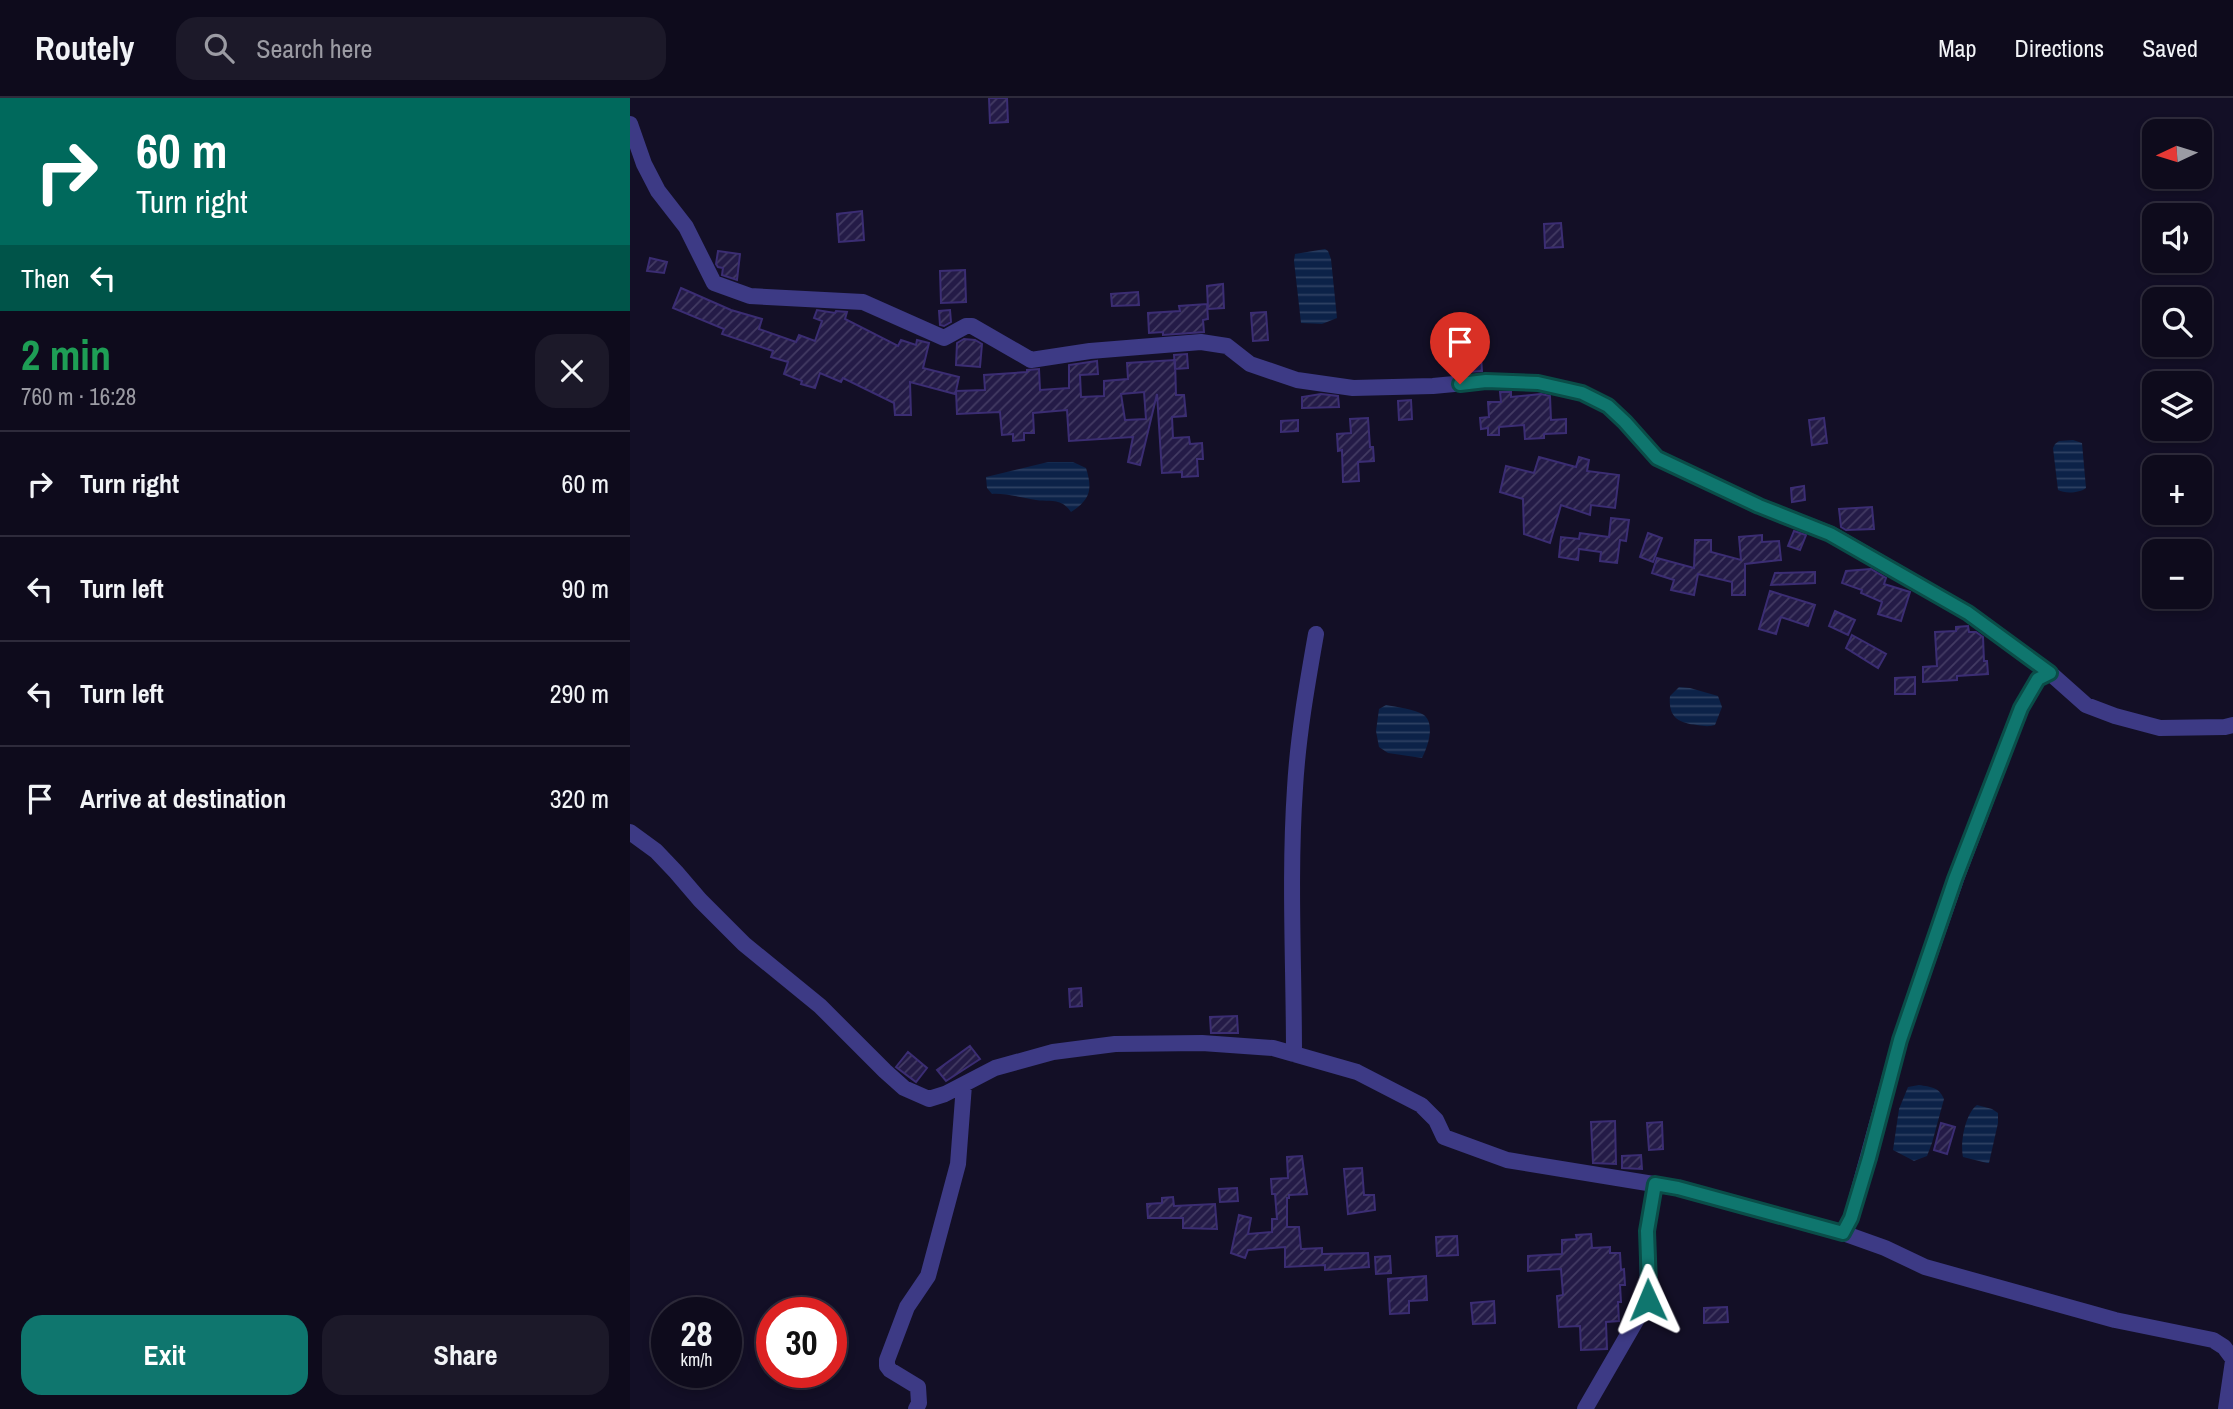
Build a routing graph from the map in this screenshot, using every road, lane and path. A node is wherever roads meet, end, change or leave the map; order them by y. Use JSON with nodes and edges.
{"nodes":[{"id":1,"x":630,"y":124,"type":"edge"},
{"id":2,"x":1315,"y":634,"type":"dead end"},
{"id":3,"x":2050,"y":673,"type":"junction"},
{"id":4,"x":2233,"y":725,"type":"edge"},
{"id":5,"x":630,"y":832,"type":"edge"},
{"id":6,"x":1294,"y":1054,"type":"junction"},
{"id":7,"x":964,"y":1085,"type":"junction"},
{"id":8,"x":1655,"y":1184,"type":"junction"},
{"id":9,"x":1843,"y":1233,"type":"junction"},
{"id":10,"x":2233,"y":1360,"type":"edge"},
{"id":11,"x":916,"y":1409,"type":"edge"},
{"id":12,"x":1585,"y":1409,"type":"edge"},
{"id":13,"x":2226,"y":1409,"type":"edge"}],
"edges":[{"from":1,"to":3,"type":"street"},
{"from":2,"to":6,"type":"street"},
{"from":3,"to":4,"type":"street"},
{"from":3,"to":9,"type":"street"},
{"from":5,"to":7,"type":"street"},
{"from":6,"to":7,"type":"street"},
{"from":6,"to":8,"type":"street"},
{"from":7,"to":11,"type":"street"},
{"from":8,"to":9,"type":"street"},
{"from":8,"to":12,"type":"street"},
{"from":9,"to":10,"type":"street"},
{"from":10,"to":13,"type":"street"}]}
